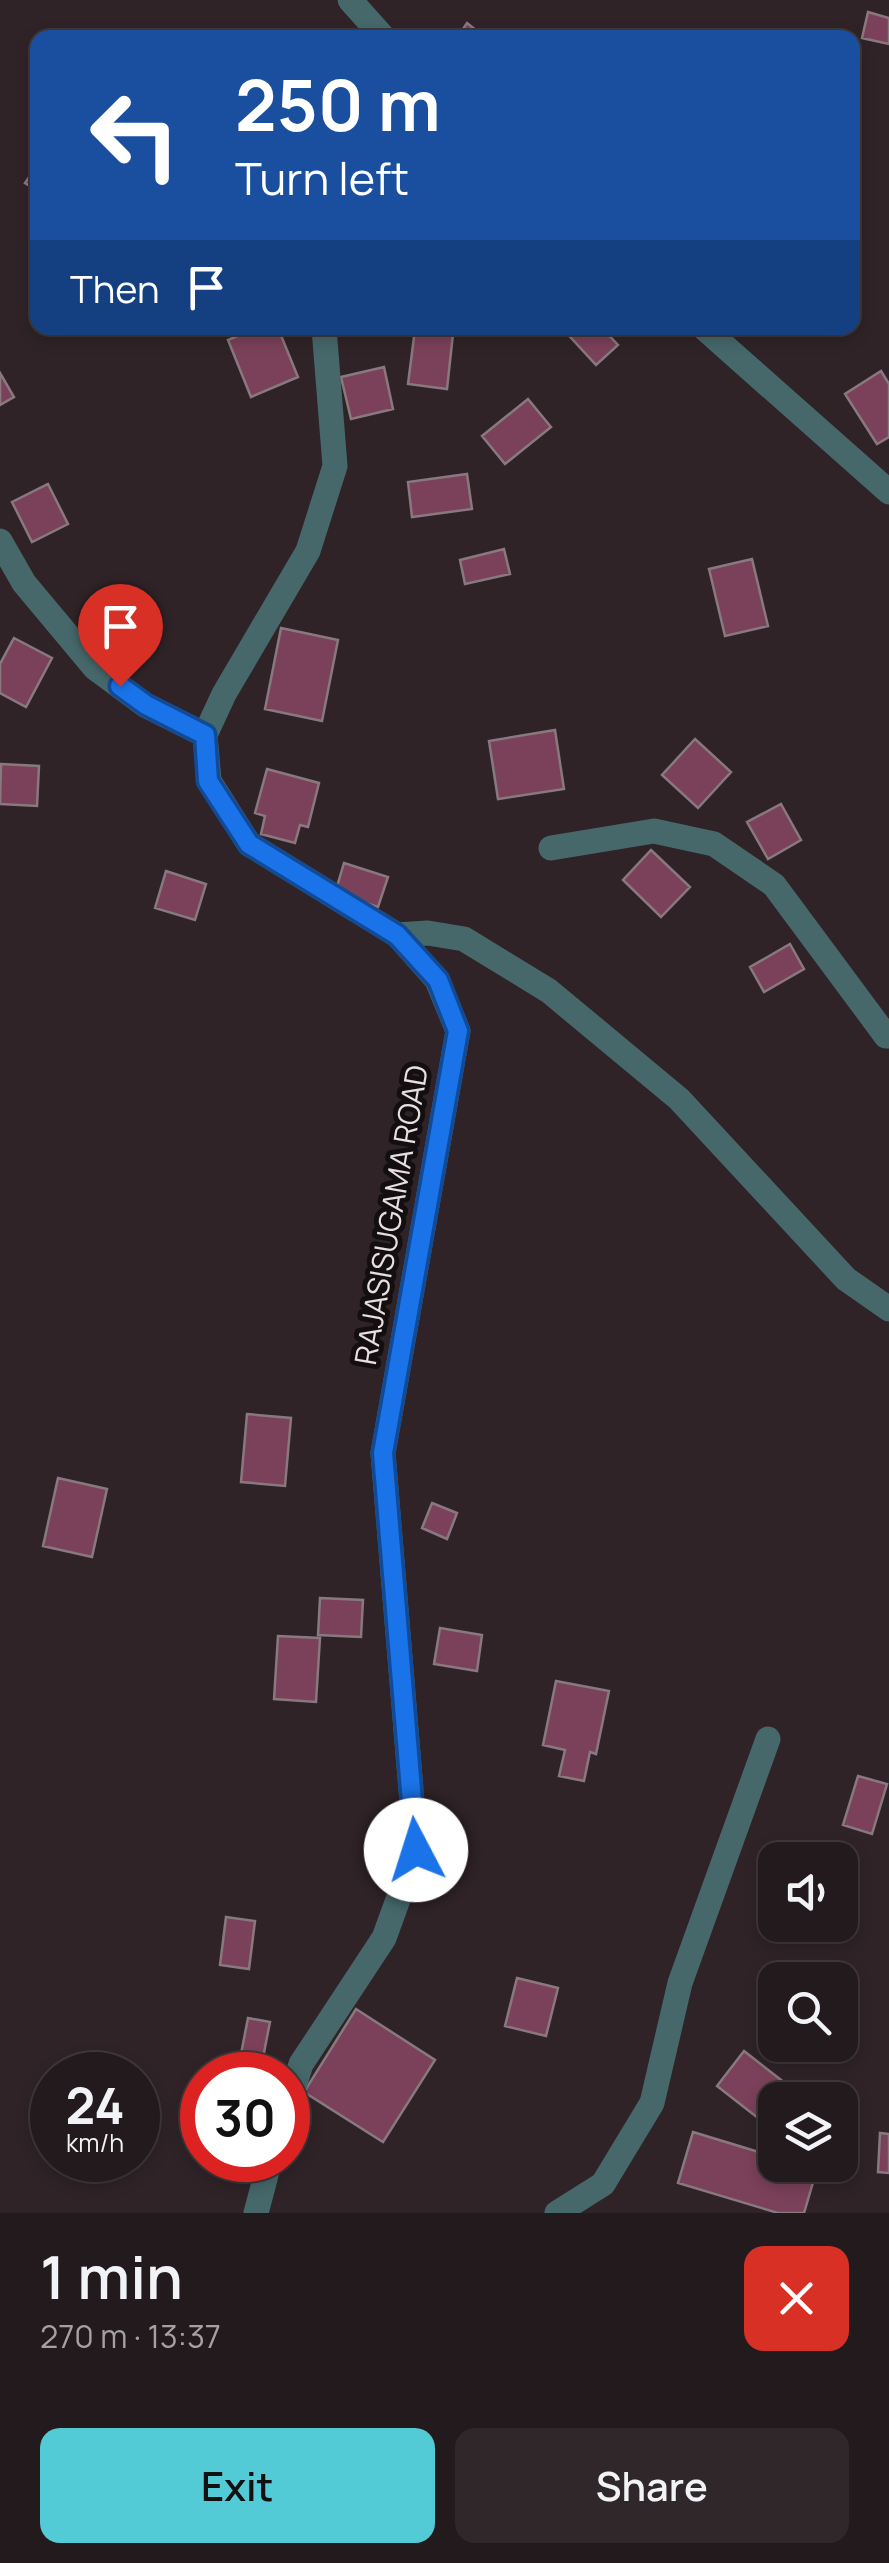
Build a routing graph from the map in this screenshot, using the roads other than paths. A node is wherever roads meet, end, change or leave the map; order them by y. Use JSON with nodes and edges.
{"nodes":[{"id":1,"x":350,"y":0,"type":"edge"},
{"id":2,"x":377,"y":30,"type":"edge"},
{"id":3,"x":325,"y":335,"type":"edge"},
{"id":4,"x":712,"y":335,"type":"edge"},
{"id":5,"x":889,"y":492,"type":"edge"},
{"id":6,"x":0,"y":541,"type":"edge"},
{"id":7,"x":205,"y":735,"type":"junction"},
{"id":8,"x":551,"y":848,"type":"dead end"},
{"id":9,"x":397,"y":935,"type":"junction"},
{"id":10,"x":889,"y":1036,"type":"edge"},
{"id":11,"x":889,"y":1309,"type":"edge"},
{"id":12,"x":768,"y":1739,"type":"dead end"},
{"id":13,"x":308,"y":2052,"type":"edge"},
{"id":14,"x":264,"y":2182,"type":"edge"},
{"id":15,"x":256,"y":2213,"type":"edge"},
{"id":16,"x":557,"y":2213,"type":"edge"}],
"edges":[{"from":1,"to":2,"type":"street"},
{"from":3,"to":7,"type":"street"},
{"from":4,"to":5,"type":"street"},
{"from":6,"to":7,"type":"street"},
{"from":7,"to":9,"type":"street","name":"RAJASISUGAMA ROAD"},
{"from":8,"to":10,"type":"street"},
{"from":9,"to":11,"type":"street"},
{"from":9,"to":13,"type":"street","name":"RAJASISUGAMA ROAD"},
{"from":12,"to":16,"type":"street"},
{"from":14,"to":15,"type":"street"}]}
